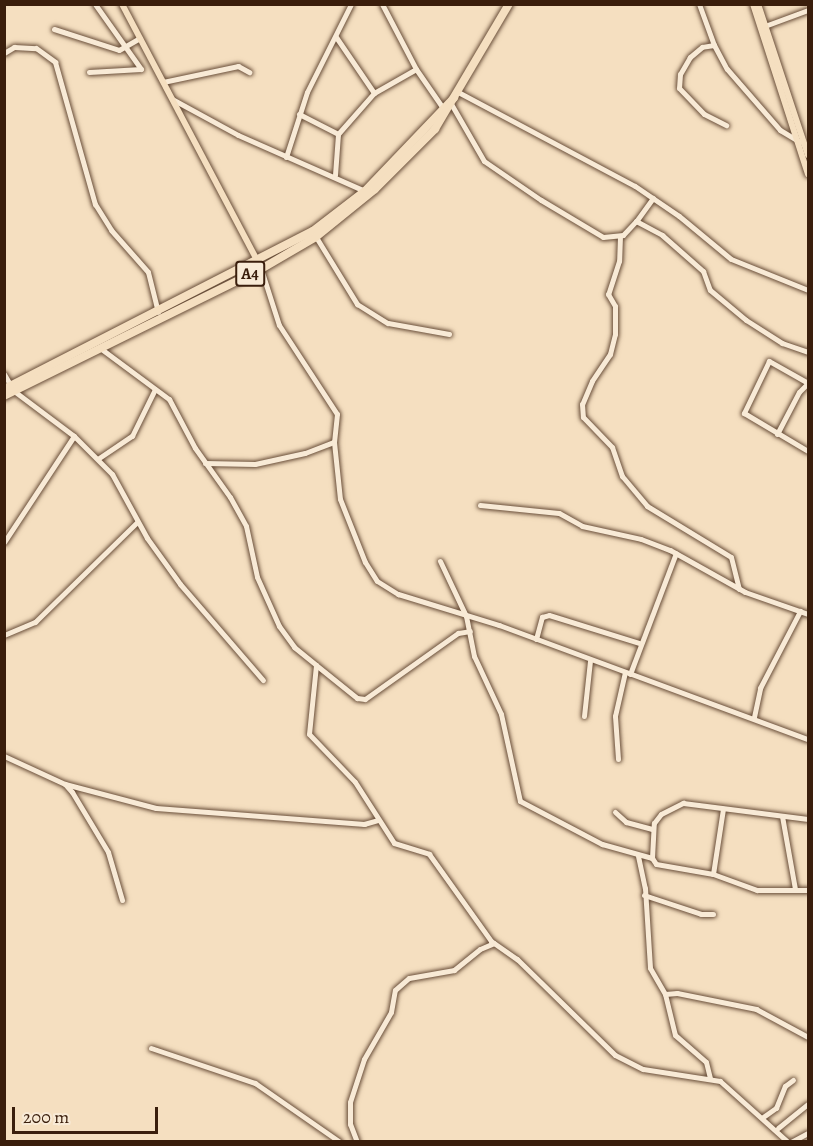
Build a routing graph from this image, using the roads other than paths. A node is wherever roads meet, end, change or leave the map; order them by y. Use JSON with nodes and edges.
{"nodes":[{"id":1,"x":95,"y":4,"type":"edge"},
{"id":2,"x":122,"y":4,"type":"edge"},
{"id":3,"x":351,"y":4,"type":"edge"},
{"id":4,"x":382,"y":4,"type":"edge"},
{"id":5,"x":509,"y":4,"type":"edge"},
{"id":6,"x":699,"y":4,"type":"edge"},
{"id":7,"x":753,"y":4,"type":"edge"},
{"id":8,"x":758,"y":4,"type":"edge"},
{"id":9,"x":808,"y":10,"type":"edge"},
{"id":10,"x":763,"y":27,"type":"junction"},
{"id":11,"x":54,"y":29,"type":"dead end"},
{"id":12,"x":336,"y":37,"type":"junction"},
{"id":13,"x":140,"y":38,"type":"junction"},
{"id":14,"x":714,"y":45,"type":"junction"},
{"id":15,"x":126,"y":47,"type":"junction"},
{"id":16,"x":4,"y":53,"type":"edge"},
{"id":17,"x":153,"y":63,"type":"junction"},
{"id":18,"x":141,"y":69,"type":"junction"},
{"id":19,"x":416,"y":69,"type":"junction"},
{"id":20,"x":89,"y":72,"type":"dead end"},
{"id":21,"x":249,"y":72,"type":"dead end"},
{"id":22,"x":163,"y":82,"type":"junction"},
{"id":23,"x":374,"y":93,"type":"junction"},
{"id":24,"x":172,"y":99,"type":"junction"},
{"id":25,"x":453,"y":99,"type":"junction"},
{"id":26,"x":445,"y":110,"type":"junction"},
{"id":27,"x":299,"y":114,"type":"junction"},
{"id":28,"x":726,"y":125,"type":"dead end"},
{"id":29,"x":338,"y":134,"type":"junction"},
{"id":30,"x":801,"y":142,"type":"junction"},
{"id":31,"x":808,"y":155,"type":"edge"},
{"id":32,"x":286,"y":157,"type":"junction"},
{"id":33,"x":808,"y":174,"type":"edge"},
{"id":34,"x":335,"y":175,"type":"junction"},
{"id":35,"x":365,"y":191,"type":"junction"},
{"id":36,"x":653,"y":198,"type":"junction"},
{"id":37,"x":636,"y":221,"type":"junction"},
{"id":38,"x":620,"y":236,"type":"junction"},
{"id":39,"x":316,"y":237,"type":"junction"},
{"id":40,"x":302,"y":241,"type":"junction"},
{"id":41,"x":267,"y":253,"type":"junction"},
{"id":42,"x":256,"y":258,"type":"junction"},
{"id":43,"x":272,"y":263,"type":"junction"},
{"id":44,"x":243,"y":266,"type":"junction"},
{"id":45,"x":261,"y":269,"type":"junction"},
{"id":46,"x":247,"y":276,"type":"junction"},
{"id":47,"x":808,"y":290,"type":"edge"},
{"id":48,"x":200,"y":296,"type":"junction"},
{"id":49,"x":159,"y":316,"type":"junction"},
{"id":50,"x":449,"y":334,"type":"dead end"},
{"id":51,"x":100,"y":348,"type":"junction"},
{"id":52,"x":808,"y":352,"type":"edge"},
{"id":53,"x":4,"y":374,"type":"edge"},
{"id":54,"x":808,"y":383,"type":"edge"},
{"id":55,"x":10,"y":388,"type":"edge"},
{"id":56,"x":155,"y":388,"type":"junction"},
{"id":57,"x":4,"y":396,"type":"edge"},
{"id":58,"x":777,"y":434,"type":"junction"},
{"id":59,"x":74,"y":436,"type":"junction"},
{"id":60,"x":334,"y":442,"type":"junction"},
{"id":61,"x":808,"y":452,"type":"edge"},
{"id":62,"x":99,"y":458,"type":"junction"},
{"id":63,"x":205,"y":463,"type":"junction"},
{"id":64,"x":480,"y":505,"type":"dead end"},
{"id":65,"x":137,"y":522,"type":"junction"},
{"id":66,"x":4,"y":542,"type":"edge"},
{"id":67,"x":676,"y":553,"type":"junction"},
{"id":68,"x":440,"y":561,"type":"dead end"},
{"id":69,"x":739,"y":589,"type":"junction"},
{"id":70,"x":800,"y":611,"type":"junction"},
{"id":71,"x":808,"y":614,"type":"edge"},
{"id":72,"x":466,"y":616,"type":"junction"},
{"id":73,"x":470,"y":631,"type":"junction"},
{"id":74,"x":4,"y":635,"type":"edge"},
{"id":75,"x":536,"y":639,"type":"junction"},
{"id":76,"x":639,"y":643,"type":"junction"},
{"id":77,"x":590,"y":661,"type":"junction"},
{"id":78,"x":316,"y":665,"type":"junction"},
{"id":79,"x":627,"y":673,"type":"junction"},
{"id":80,"x":263,"y":681,"type":"dead end"},
{"id":81,"x":584,"y":716,"type":"dead end"},
{"id":82,"x":754,"y":717,"type":"junction"},
{"id":83,"x":808,"y":739,"type":"edge"},
{"id":84,"x":5,"y":757,"type":"edge"},
{"id":85,"x":618,"y":759,"type":"dead end"},
{"id":86,"x":65,"y":784,"type":"junction"},
{"id":87,"x":723,"y":809,"type":"junction"},
{"id":88,"x":615,"y":812,"type":"dead end"},
{"id":89,"x":782,"y":816,"type":"junction"},
{"id":90,"x":808,"y":819,"type":"edge"},
{"id":91,"x":378,"y":820,"type":"junction"},
{"id":92,"x":652,"y":830,"type":"junction"},
{"id":93,"x":638,"y":856,"type":"junction"},
{"id":94,"x":652,"y":858,"type":"junction"},
{"id":95,"x":713,"y":874,"type":"junction"},
{"id":96,"x":795,"y":890,"type":"junction"},
{"id":97,"x":808,"y":890,"type":"edge"},
{"id":98,"x":644,"y":895,"type":"junction"},
{"id":99,"x":122,"y":900,"type":"dead end"},
{"id":100,"x":713,"y":914,"type":"dead end"},
{"id":101,"x":494,"y":943,"type":"junction"},
{"id":102,"x":665,"y":994,"type":"junction"},
{"id":103,"x":808,"y":1036,"type":"edge"},
{"id":104,"x":151,"y":1048,"type":"dead end"},
{"id":105,"x":710,"y":1078,"type":"junction"},
{"id":106,"x":793,"y":1080,"type":"dead end"},
{"id":107,"x":808,"y":1104,"type":"edge"},
{"id":108,"x":763,"y":1117,"type":"junction"},
{"id":109,"x":778,"y":1128,"type":"junction"},
{"id":110,"x":808,"y":1132,"type":"edge"},
{"id":111,"x":340,"y":1142,"type":"edge"},
{"id":112,"x":357,"y":1142,"type":"edge"},
{"id":113,"x":790,"y":1142,"type":"edge"}],
"edges":[{"from":1,"to":15,"type":"street"},
{"from":2,"to":13,"type":"main road"},
{"from":3,"to":12,"type":"street"},
{"from":4,"to":19,"type":"street"},
{"from":5,"to":25,"type":"highway","number":"A4"},
{"from":6,"to":14,"type":"street"},
{"from":7,"to":10,"type":"main road"},
{"from":8,"to":10,"type":"main road"},
{"from":9,"to":10,"type":"street"},
{"from":10,"to":30,"type":"main road"},
{"from":11,"to":15,"type":"street"},
{"from":12,"to":23,"type":"street"},
{"from":12,"to":27,"type":"street"},
{"from":13,"to":15,"type":"street"},
{"from":13,"to":17,"type":"main road"},
{"from":14,"to":28,"type":"street"},
{"from":14,"to":30,"type":"street"},
{"from":15,"to":18,"type":"street"},
{"from":16,"to":49,"type":"street"},
{"from":17,"to":18,"type":"street"},
{"from":17,"to":22,"type":"main road"},
{"from":18,"to":20,"type":"street"},
{"from":19,"to":23,"type":"street"},
{"from":19,"to":26,"type":"street"},
{"from":21,"to":22,"type":"street"},
{"from":22,"to":24,"type":"main road"},
{"from":23,"to":29,"type":"street"},
{"from":24,"to":32,"type":"street"},
{"from":24,"to":42,"type":"main road"},
{"from":25,"to":26,"type":"highway","number":"A4"},
{"from":25,"to":36,"type":"street"},
{"from":25,"to":38,"type":"street"},
{"from":26,"to":35,"type":"highway","number":"A4"},
{"from":26,"to":39,"type":"highway","number":"A4"},
{"from":27,"to":29,"type":"street"},
{"from":27,"to":32,"type":"street"},
{"from":29,"to":34,"type":"street"},
{"from":30,"to":31,"type":"main road"},
{"from":30,"to":33,"type":"main road"},
{"from":32,"to":34,"type":"street"},
{"from":34,"to":35,"type":"street"},
{"from":35,"to":40,"type":"highway","number":"A4"},
{"from":36,"to":37,"type":"street"},
{"from":36,"to":47,"type":"street"},
{"from":37,"to":38,"type":"street"},
{"from":37,"to":52,"type":"street"},
{"from":38,"to":69,"type":"street"},
{"from":39,"to":40,"type":"highway","number":"A4"},
{"from":39,"to":50,"type":"street"},
{"from":40,"to":41,"type":"highway","number":"A4"},
{"from":40,"to":43,"type":"highway","number":"A4"},
{"from":41,"to":42,"type":"highway","number":"A4"},
{"from":41,"to":43,"type":"highway"},
{"from":42,"to":44,"type":"highway","number":"A4"},
{"from":43,"to":45,"type":"highway","number":"A4"},
{"from":44,"to":46,"type":"highway"},
{"from":44,"to":48,"type":"highway","number":"A4"},
{"from":45,"to":46,"type":"highway","number":"A4"},
{"from":45,"to":60,"type":"street"},
{"from":46,"to":48,"type":"highway","number":"A4"},
{"from":48,"to":49,"type":"highway","number":"A4"},
{"from":49,"to":51,"type":"highway","number":"A4"},
{"from":49,"to":55,"type":"highway","number":"A4"},
{"from":51,"to":55,"type":"highway","number":"A4"},
{"from":51,"to":56,"type":"street"},
{"from":53,"to":55,"type":"street"},
{"from":54,"to":58,"type":"street"},
{"from":54,"to":58,"type":"street"},
{"from":55,"to":57,"type":"highway","number":"A4"},
{"from":55,"to":59,"type":"street"},
{"from":56,"to":62,"type":"street"},
{"from":56,"to":63,"type":"street"},
{"from":58,"to":61,"type":"street"},
{"from":59,"to":62,"type":"street"},
{"from":59,"to":66,"type":"street"},
{"from":60,"to":63,"type":"street"},
{"from":60,"to":72,"type":"street"},
{"from":62,"to":65,"type":"street"},
{"from":63,"to":78,"type":"street"},
{"from":64,"to":67,"type":"street"},
{"from":65,"to":74,"type":"street"},
{"from":65,"to":80,"type":"street"},
{"from":67,"to":69,"type":"street"},
{"from":67,"to":76,"type":"street"},
{"from":68,"to":72,"type":"street"},
{"from":69,"to":70,"type":"street"},
{"from":70,"to":71,"type":"street"},
{"from":70,"to":82,"type":"street"},
{"from":72,"to":73,"type":"street"},
{"from":72,"to":75,"type":"street"},
{"from":73,"to":78,"type":"street"},
{"from":73,"to":93,"type":"street"},
{"from":75,"to":76,"type":"street"},
{"from":75,"to":77,"type":"street"},
{"from":76,"to":79,"type":"street"},
{"from":77,"to":79,"type":"street"},
{"from":77,"to":81,"type":"street"},
{"from":78,"to":91,"type":"street"},
{"from":79,"to":82,"type":"street"},
{"from":79,"to":85,"type":"street"},
{"from":82,"to":83,"type":"street"},
{"from":84,"to":86,"type":"street"},
{"from":86,"to":91,"type":"street"},
{"from":86,"to":99,"type":"street"},
{"from":87,"to":89,"type":"street"},
{"from":87,"to":92,"type":"street"},
{"from":87,"to":95,"type":"street"},
{"from":88,"to":92,"type":"street"},
{"from":89,"to":90,"type":"street"},
{"from":89,"to":96,"type":"street"},
{"from":91,"to":101,"type":"street"},
{"from":92,"to":94,"type":"street"},
{"from":93,"to":94,"type":"street"},
{"from":93,"to":98,"type":"street"},
{"from":94,"to":95,"type":"street"},
{"from":95,"to":96,"type":"street"},
{"from":96,"to":97,"type":"street"},
{"from":98,"to":100,"type":"street"},
{"from":98,"to":102,"type":"street"},
{"from":101,"to":105,"type":"street"},
{"from":101,"to":112,"type":"street"},
{"from":102,"to":103,"type":"street"},
{"from":102,"to":105,"type":"street"},
{"from":104,"to":111,"type":"street"},
{"from":105,"to":108,"type":"street"},
{"from":106,"to":108,"type":"street"},
{"from":107,"to":109,"type":"street"},
{"from":108,"to":109,"type":"street"},
{"from":109,"to":113,"type":"street"},
{"from":110,"to":113,"type":"street"}]}
